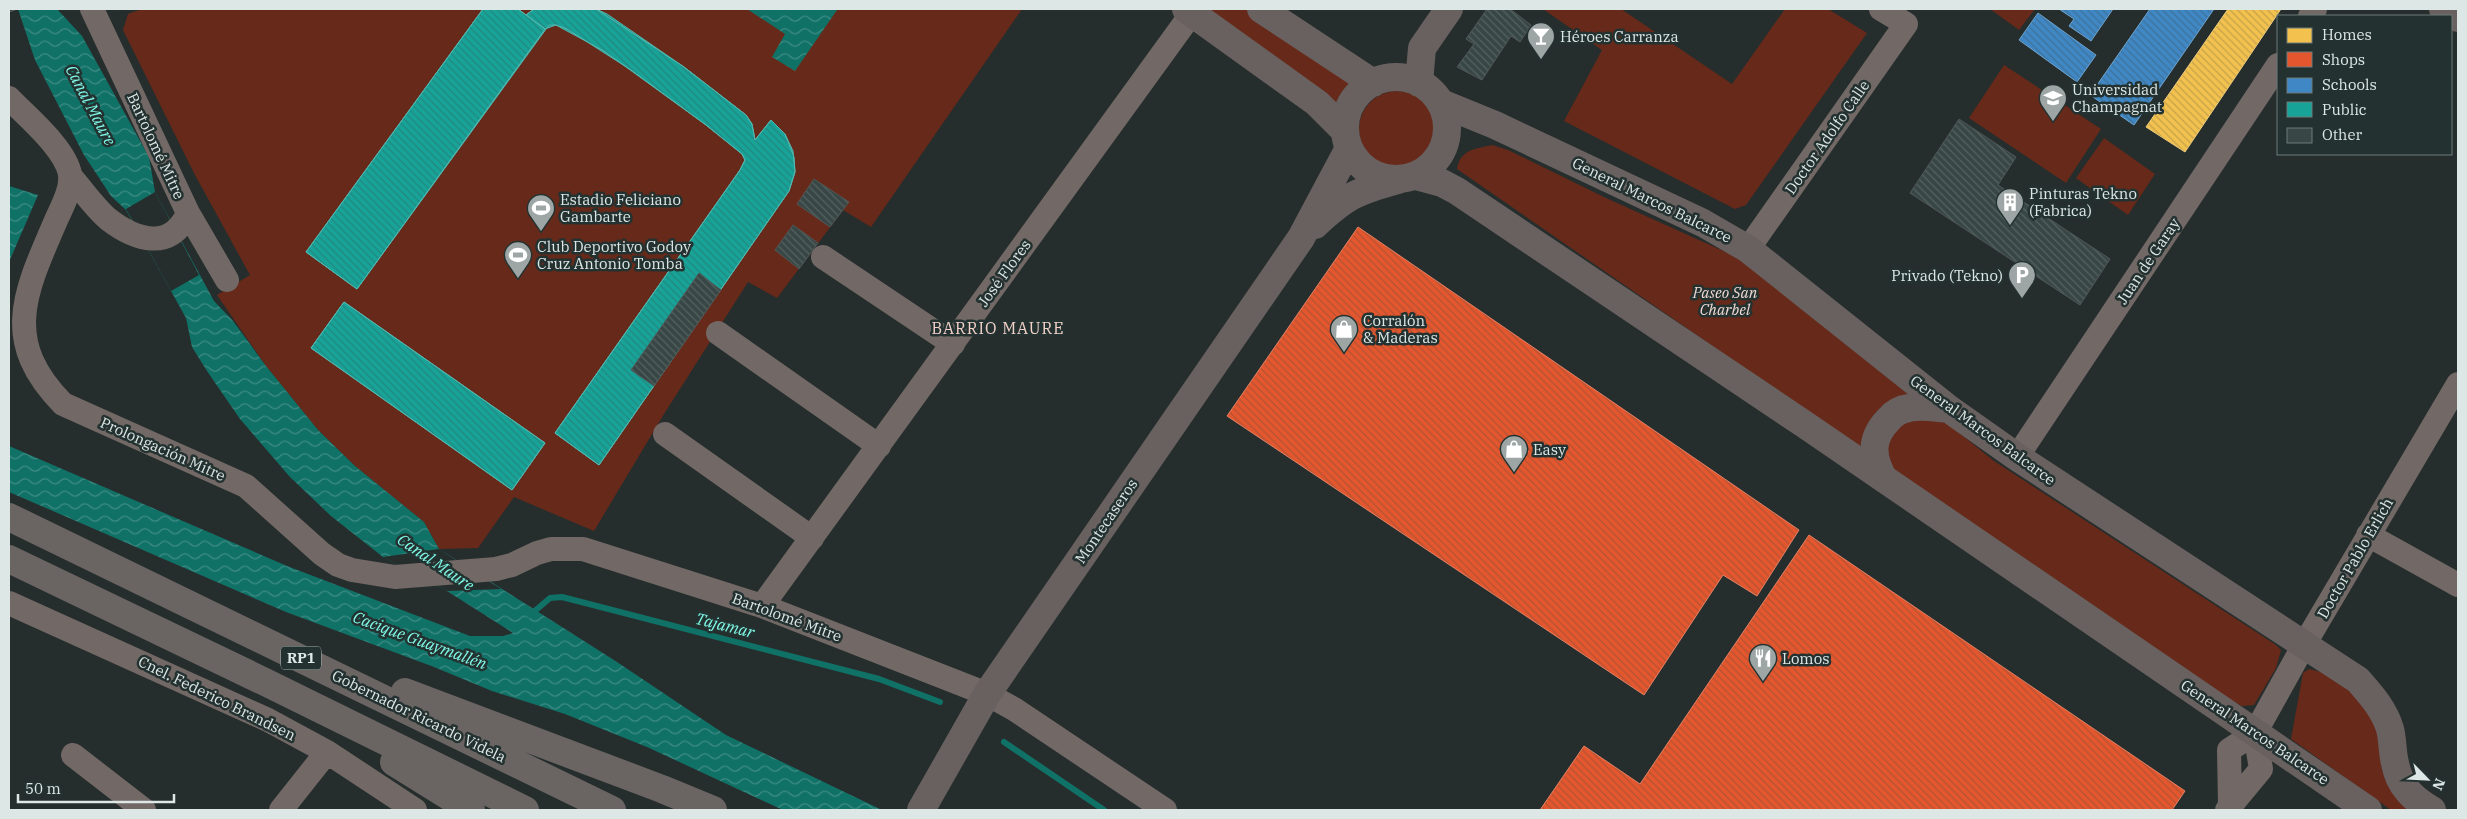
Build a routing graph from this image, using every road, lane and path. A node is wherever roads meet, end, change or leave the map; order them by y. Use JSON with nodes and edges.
{"nodes":[{"id":1,"x":92,"y":9,"type":"edge"},
{"id":2,"x":1261,"y":9,"type":"edge"},
{"id":3,"x":1449,"y":9,"type":"edge"},
{"id":4,"x":1881,"y":9,"type":"edge"},
{"id":5,"x":2442,"y":9,"type":"edge"},
{"id":6,"x":1189,"y":11,"type":"edge"},
{"id":7,"x":2458,"y":18,"type":"edge"},
{"id":8,"x":2277,"y":67,"type":"edge"},
{"id":9,"x":1373,"y":83,"type":"junction"},
{"id":10,"x":1419,"y":83,"type":"junction"},
{"id":11,"x":9,"y":98,"type":"edge"},
{"id":12,"x":1441,"y":103,"type":"junction"},
{"id":13,"x":1347,"y":140,"type":"junction"},
{"id":14,"x":70,"y":176,"type":"junction"},
{"id":15,"x":1408,"y":178,"type":"junction"},
{"id":16,"x":182,"y":222,"type":"junction"},
{"id":17,"x":1301,"y":238,"type":"junction"},
{"id":18,"x":1748,"y":249,"type":"junction"},
{"id":19,"x":823,"y":257,"type":"dead end"},
{"id":20,"x":227,"y":280,"type":"dead end"},
{"id":21,"x":718,"y":333,"type":"dead end"},
{"id":22,"x":952,"y":344,"type":"junction"},
{"id":23,"x":2458,"y":384,"type":"edge"},
{"id":24,"x":1949,"y":409,"type":"junction"},
{"id":25,"x":665,"y":434,"type":"dead end"},
{"id":26,"x":879,"y":446,"type":"junction"},
{"id":27,"x":2017,"y":457,"type":"junction"},
{"id":28,"x":1884,"y":479,"type":"junction"},
{"id":29,"x":9,"y":517,"type":"edge"},
{"id":30,"x":2368,"y":535,"type":"junction"},
{"id":31,"x":812,"y":538,"type":"junction"},
{"id":32,"x":584,"y":549,"type":"joint"},
{"id":33,"x":9,"y":559,"type":"edge"},
{"id":34,"x":2458,"y":585,"type":"edge"},
{"id":35,"x":9,"y":604,"type":"edge"},
{"id":36,"x":762,"y":606,"type":"junction"},
{"id":37,"x":263,"y":640,"type":"junction"},
{"id":38,"x":2304,"y":645,"type":"junction"},
{"id":39,"x":263,"y":681,"type":"junction"},
{"id":40,"x":987,"y":694,"type":"junction"},
{"id":41,"x":2255,"y":733,"type":"junction"},
{"id":42,"x":327,"y":752,"type":"junction"},
{"id":43,"x":73,"y":754,"type":"dead end"},
{"id":44,"x":602,"y":806,"type":"edge"},
{"id":45,"x":2228,"y":808,"type":"edge"},
{"id":46,"x":144,"y":810,"type":"edge"},
{"id":47,"x":281,"y":810,"type":"edge"},
{"id":48,"x":415,"y":810,"type":"edge"},
{"id":49,"x":471,"y":810,"type":"edge"},
{"id":50,"x":526,"y":810,"type":"edge"},
{"id":51,"x":714,"y":810,"type":"edge"},
{"id":52,"x":920,"y":810,"type":"edge"},
{"id":53,"x":1165,"y":810,"type":"edge"},
{"id":54,"x":2368,"y":810,"type":"edge"},
{"id":55,"x":2432,"y":810,"type":"edge"}],
"edges":[{"from":1,"to":16,"type":"street","name":"Bartolomé Mitre"},
{"from":2,"to":9,"type":"main road"},
{"from":3,"to":10,"type":"main road"},
{"from":4,"to":18,"type":"street","name":"Doctor Adolfo Calle"},
{"from":5,"to":7,"type":"main road"},
{"from":6,"to":13,"type":"main road"},
{"from":6,"to":22,"type":"street","name":"José Flores"},
{"from":8,"to":27,"type":"street","name":"Juan de Garay"},
{"from":9,"to":10,"type":"main road"},
{"from":9,"to":13,"type":"main road"},
{"from":10,"to":12,"type":"main road"},
{"from":11,"to":14,"type":"street"},
{"from":12,"to":15,"type":"main road"},
{"from":12,"to":18,"type":"main road","name":"General Marcos Balcarce"},
{"from":13,"to":15,"type":"main road"},
{"from":13,"to":17,"type":"main road","name":"Montecaseros"},
{"from":14,"to":16,"type":"street"},
{"from":14,"to":32,"type":"street","name":"Prolongación Mitre"},
{"from":15,"to":17,"type":"main road","name":"Montecaseros"},
{"from":15,"to":28,"type":"main road","name":"General Marcos Balcarce"},
{"from":16,"to":20,"type":"street","name":"Bartolomé Mitre"},
{"from":17,"to":40,"type":"main road","name":"Montecaseros"},
{"from":18,"to":24,"type":"main road","name":"General Marcos Balcarce"},
{"from":19,"to":22,"type":"street"},
{"from":21,"to":26,"type":"street"},
{"from":22,"to":26,"type":"street","name":"José Flores"},
{"from":23,"to":30,"type":"street","name":"Doctor Pablo Erlich"},
{"from":24,"to":27,"type":"main road","name":"General Marcos Balcarce"},
{"from":24,"to":28,"type":"main road"},
{"from":25,"to":31,"type":"street"},
{"from":26,"to":31,"type":"street","name":"José Flores"},
{"from":27,"to":38,"type":"main road","name":"General Marcos Balcarce"},
{"from":28,"to":41,"type":"main road","name":"General Marcos Balcarce"},
{"from":29,"to":37,"type":"highway","name":"Gobernador Ricardo Videla","number":"RP1"},
{"from":30,"to":34,"type":"street"},
{"from":30,"to":38,"type":"street","name":"Doctor Pablo Erlich"},
{"from":31,"to":36,"type":"street","name":"José Flores"},
{"from":32,"to":36,"type":"street","name":"Bartolomé Mitre"},
{"from":33,"to":39,"type":"highway","number":"RP1"},
{"from":35,"to":42,"type":"street","name":"Cnel. Federico Brandsen"},
{"from":36,"to":40,"type":"street","name":"Bartolomé Mitre"},
{"from":37,"to":44,"type":"highway","name":"Gobernador Ricardo Videla","number":"RP1"},
{"from":37,"to":51,"type":"highway"},
{"from":38,"to":41,"type":"street","name":"Doctor Pablo Erlich"},
{"from":38,"to":55,"type":"main road","name":"General Marcos Balcarce"},
{"from":39,"to":49,"type":"highway"},
{"from":39,"to":50,"type":"highway","number":"RP1"},
{"from":40,"to":52,"type":"main road","name":"Montecaseros"},
{"from":40,"to":53,"type":"street","name":"Bartolomé Mitre"},
{"from":41,"to":45,"type":"street"},
{"from":41,"to":45,"type":"street"},
{"from":41,"to":54,"type":"main road","name":"General Marcos Balcarce"},
{"from":42,"to":47,"type":"street"},
{"from":42,"to":48,"type":"street","name":"Cnel. Federico Brandsen"},
{"from":43,"to":46,"type":"street"}]}
